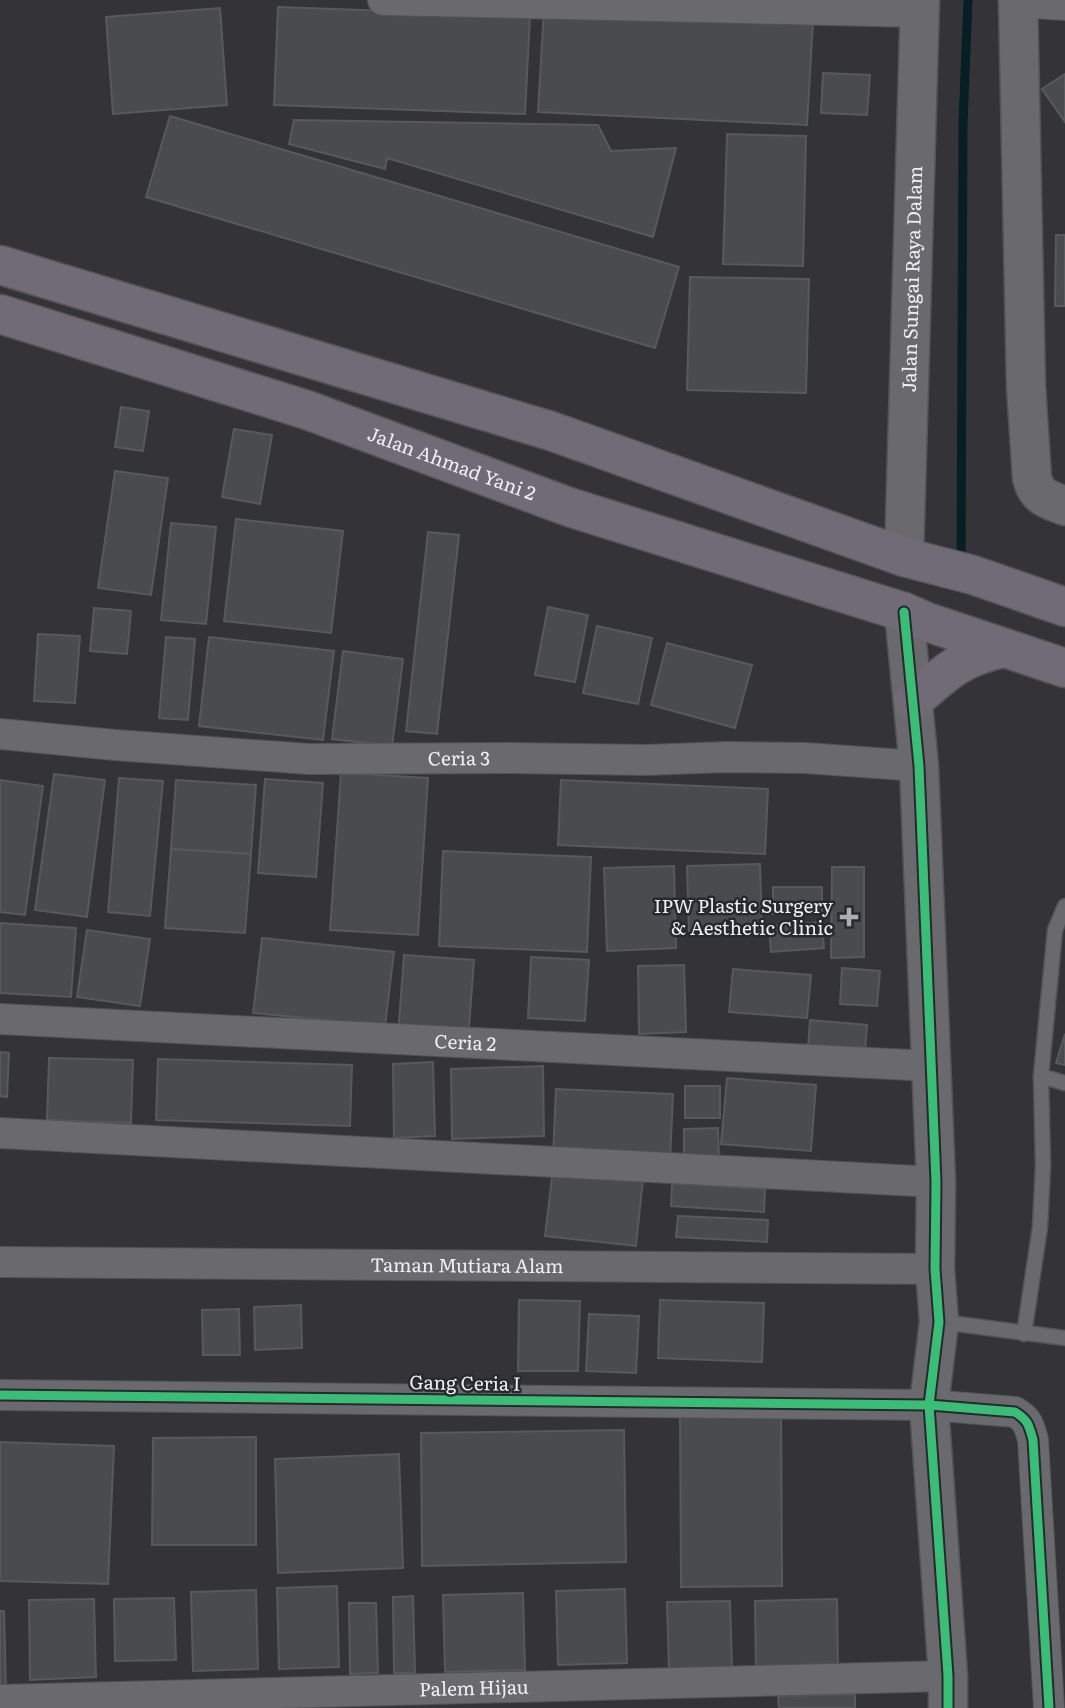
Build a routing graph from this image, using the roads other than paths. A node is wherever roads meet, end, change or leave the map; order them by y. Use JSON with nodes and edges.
{"nodes":[{"id":1,"x":383,"y":0,"type":"edge"},
{"id":2,"x":1018,"y":1,"type":"edge"},
{"id":3,"x":1065,"y":5,"type":"edge"},
{"id":4,"x":919,"y":6,"type":"edge"},
{"id":5,"x":0,"y":265,"type":"edge"},
{"id":6,"x":0,"y":314,"type":"edge"},
{"id":7,"x":1065,"y":506,"type":"edge"},
{"id":8,"x":920,"y":561,"type":"junction"},
{"id":9,"x":1065,"y":607,"type":"edge"},
{"id":10,"x":915,"y":617,"type":"junction"},
{"id":11,"x":991,"y":643,"type":"junction"},
{"id":12,"x":1065,"y":668,"type":"edge"},
{"id":13,"x":912,"y":701,"type":"junction"},
{"id":14,"x":0,"y":734,"type":"edge"},
{"id":15,"x":919,"y":766,"type":"junction"},
{"id":16,"x":1065,"y":906,"type":"edge"},
{"id":17,"x":0,"y":1019,"type":"edge"},
{"id":18,"x":930,"y":1066,"type":"junction"},
{"id":19,"x":1041,"y":1076,"type":"junction"},
{"id":20,"x":1065,"y":1083,"type":"edge"},
{"id":21,"x":0,"y":1133,"type":"edge"},
{"id":22,"x":936,"y":1182,"type":"junction"},
{"id":23,"x":0,"y":1262,"type":"edge"},
{"id":24,"x":935,"y":1269,"type":"junction"},
{"id":25,"x":939,"y":1322,"type":"junction"},
{"id":26,"x":1024,"y":1334,"type":"junction"},
{"id":27,"x":1065,"y":1338,"type":"edge"},
{"id":28,"x":0,"y":1395,"type":"edge"},
{"id":29,"x":929,"y":1405,"type":"junction"},
{"id":30,"x":948,"y":1692,"type":"edge"},
{"id":31,"x":0,"y":1700,"type":"edge"},
{"id":32,"x":1049,"y":1708,"type":"edge"}],
"edges":[{"from":1,"to":4,"type":"street"},
{"from":2,"to":3,"type":"street"},
{"from":2,"to":7,"type":"street"},
{"from":4,"to":8,"type":"street","name":"Jalan Sungai Raya Dalam"},
{"from":5,"to":8,"type":"highway"},
{"from":6,"to":10,"type":"highway","name":"Jalan Ahmad Yani 2"},
{"from":8,"to":9,"type":"highway"},
{"from":10,"to":11,"type":"highway","name":"Jalan Ahmad Yani 2"},
{"from":10,"to":13,"type":"street"},
{"from":11,"to":12,"type":"highway","name":"Jalan Ahmad Yani 2"},
{"from":11,"to":13,"type":"highway"},
{"from":13,"to":15,"type":"street"},
{"from":14,"to":15,"type":"street","name":"Ceria 3"},
{"from":15,"to":18,"type":"street"},
{"from":16,"to":19,"type":"lane"},
{"from":17,"to":18,"type":"street","name":"Ceria 2"},
{"from":18,"to":22,"type":"street"},
{"from":19,"to":20,"type":"lane"},
{"from":19,"to":26,"type":"lane"},
{"from":21,"to":22,"type":"street"},
{"from":22,"to":24,"type":"street"},
{"from":23,"to":24,"type":"street","name":"Taman Mutiara Alam"},
{"from":24,"to":25,"type":"street"},
{"from":25,"to":26,"type":"lane"},
{"from":25,"to":29,"type":"street"},
{"from":26,"to":27,"type":"lane"},
{"from":28,"to":29,"type":"street","name":"Gang Ceria I"},
{"from":29,"to":30,"type":"street"},
{"from":29,"to":32,"type":"street","name":"Gang Ceria I"},
{"from":30,"to":31,"type":"street","name":"Palem Hijau"}]}
